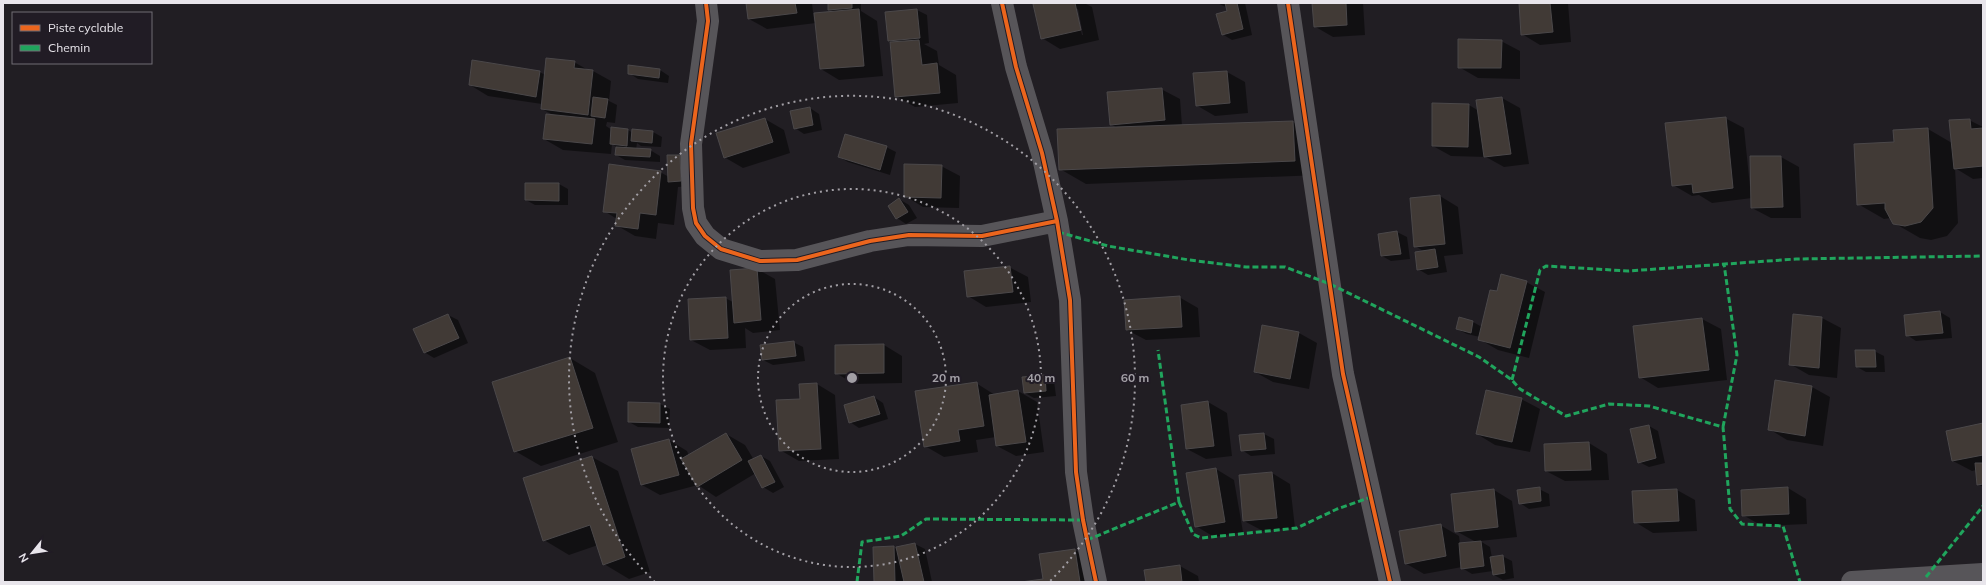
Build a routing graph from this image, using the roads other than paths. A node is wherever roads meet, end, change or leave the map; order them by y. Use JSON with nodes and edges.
{"nodes":[{"id":1,"x":706,"y":3,"type":"edge"},
{"id":2,"x":1002,"y":3,"type":"edge"},
{"id":3,"x":1288,"y":3,"type":"edge"},
{"id":4,"x":1057,"y":221,"type":"junction"},
{"id":5,"x":1983,"y":574,"type":"edge"},
{"id":6,"x":1096,"y":582,"type":"edge"},
{"id":7,"x":1390,"y":582,"type":"edge"},
{"id":8,"x":1852,"y":582,"type":"edge"}],
"edges":[{"from":1,"to":4,"type":"street"},
{"from":2,"to":4,"type":"street"},
{"from":3,"to":7,"type":"street"},
{"from":4,"to":6,"type":"street"},
{"from":5,"to":8,"type":"street"}]}
